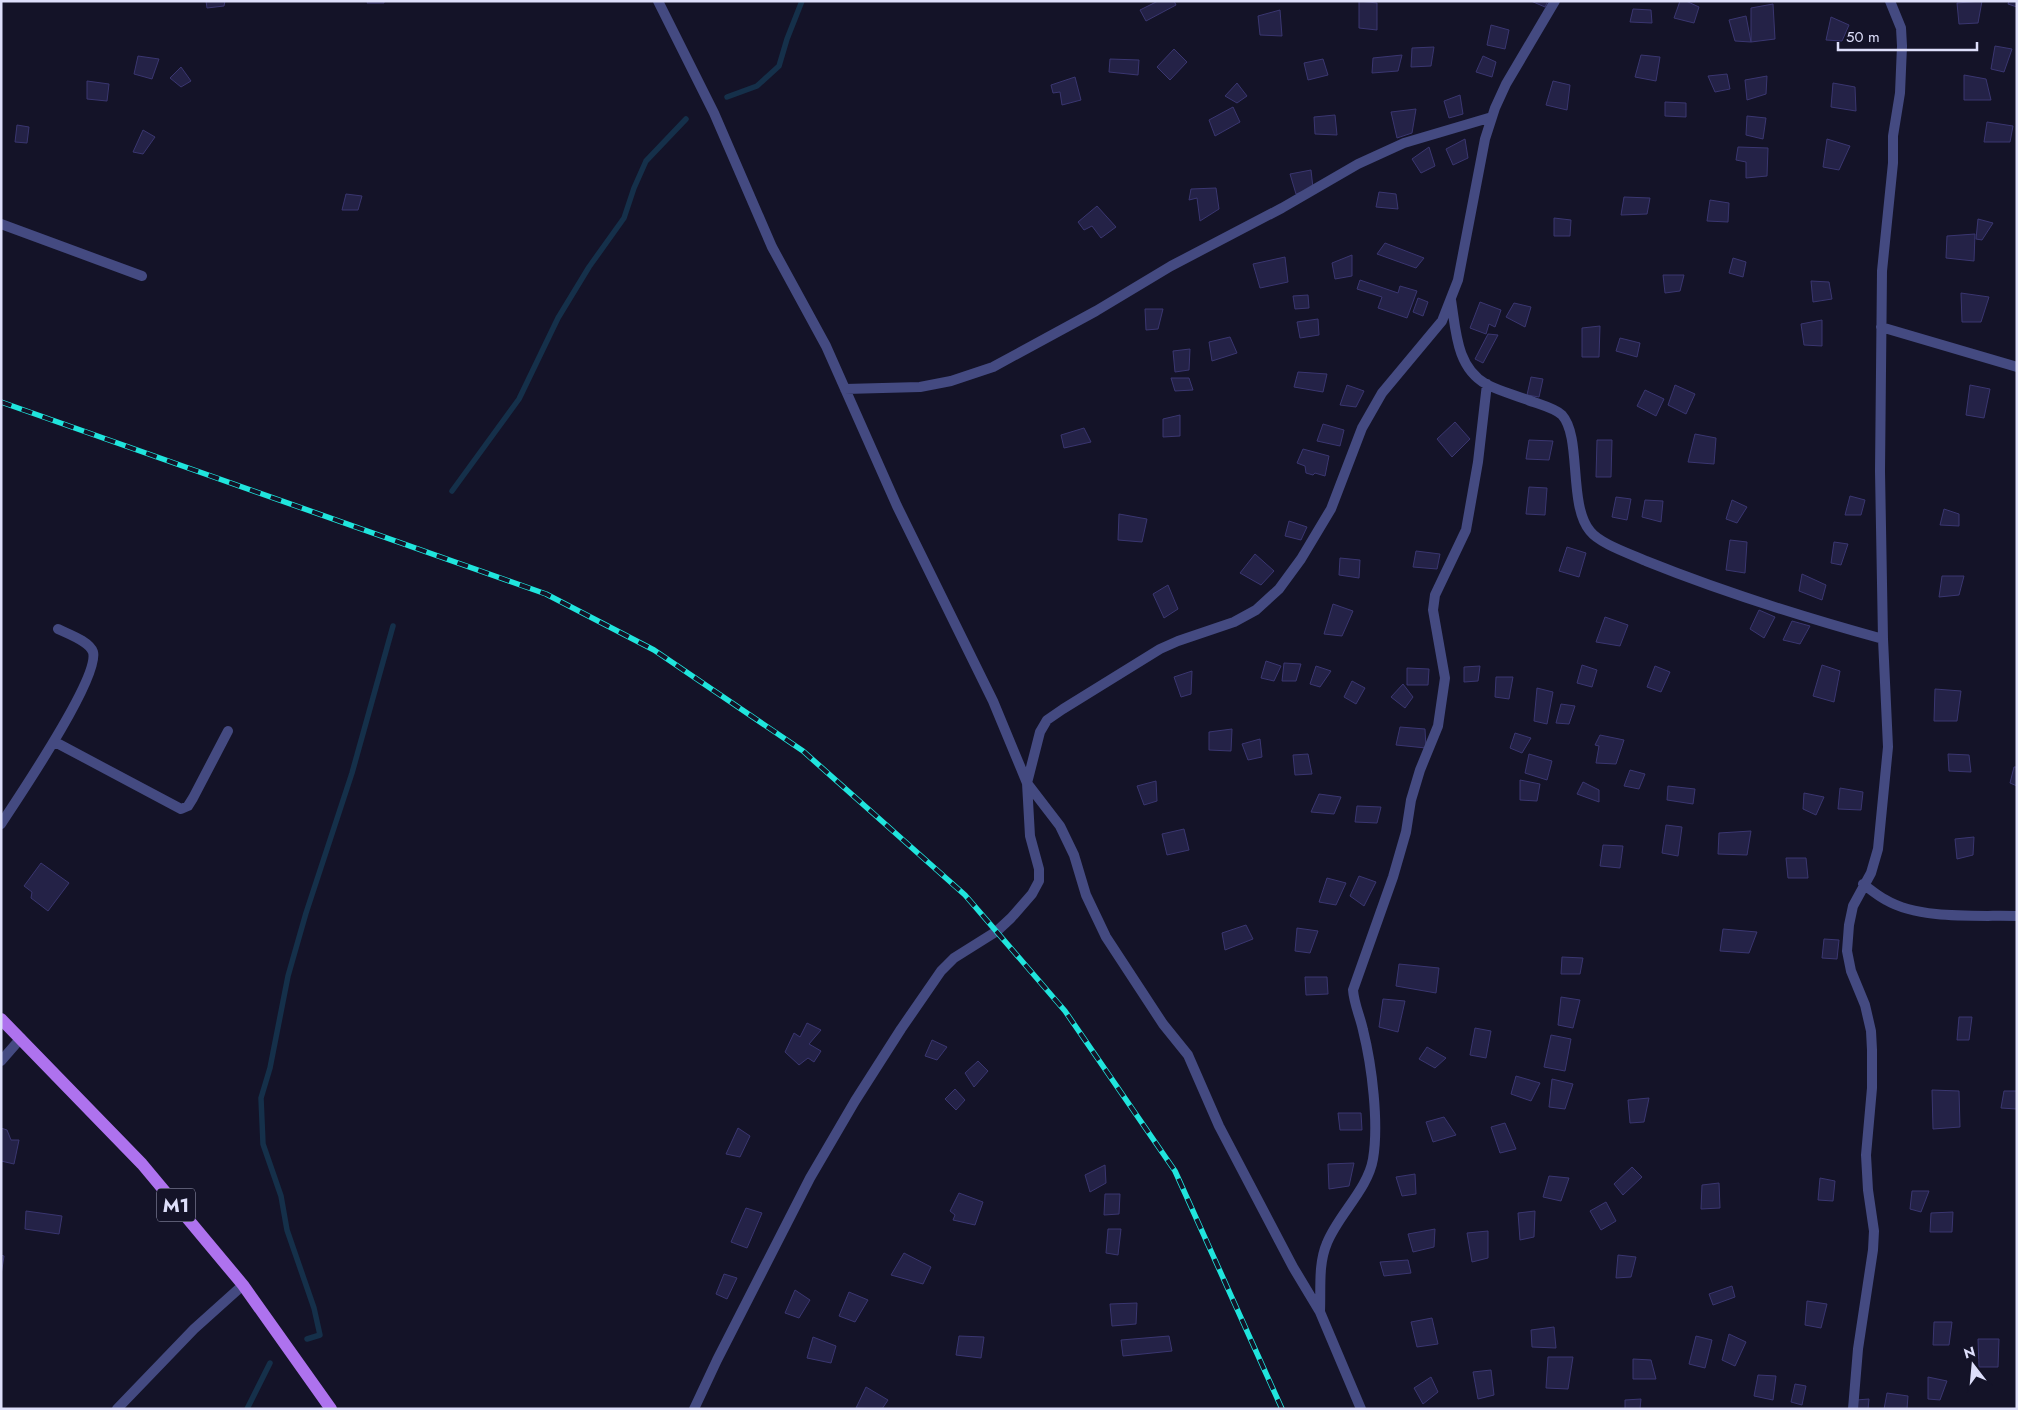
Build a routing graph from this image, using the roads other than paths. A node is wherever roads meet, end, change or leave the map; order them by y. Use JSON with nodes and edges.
{"nodes":[{"id":1,"x":658,"y":1,"type":"edge"},
{"id":2,"x":1555,"y":1,"type":"edge"},
{"id":3,"x":1890,"y":1,"type":"edge"},
{"id":4,"x":1492,"y":117,"type":"junction"},
{"id":5,"x":1,"y":224,"type":"edge"},
{"id":6,"x":142,"y":276,"type":"dead end"},
{"id":7,"x":1451,"y":300,"type":"junction"},
{"id":8,"x":1881,"y":327,"type":"junction"},
{"id":9,"x":2017,"y":368,"type":"edge"},
{"id":10,"x":1486,"y":384,"type":"junction"},
{"id":11,"x":845,"y":388,"type":"junction"},
{"id":12,"x":58,"y":629,"type":"dead end"},
{"id":13,"x":1883,"y":639,"type":"junction"},
{"id":14,"x":228,"y":731,"type":"dead end"},
{"id":15,"x":55,"y":742,"type":"junction"},
{"id":16,"x":1027,"y":783,"type":"junction"},
{"id":17,"x":1,"y":824,"type":"edge"},
{"id":18,"x":1863,"y":884,"type":"junction"},
{"id":19,"x":2017,"y":916,"type":"edge"},
{"id":20,"x":1,"y":1019,"type":"edge"},
{"id":21,"x":21,"y":1038,"type":"junction"},
{"id":22,"x":1,"y":1061,"type":"edge"},
{"id":23,"x":243,"y":1285,"type":"junction"},
{"id":24,"x":1320,"y":1312,"type":"junction"},
{"id":25,"x":117,"y":1409,"type":"edge"},
{"id":26,"x":331,"y":1409,"type":"edge"},
{"id":27,"x":694,"y":1409,"type":"edge"},
{"id":28,"x":1361,"y":1409,"type":"edge"},
{"id":29,"x":1853,"y":1409,"type":"edge"}],
"edges":[{"from":1,"to":11,"type":"street"},
{"from":2,"to":4,"type":"street"},
{"from":3,"to":8,"type":"street"},
{"from":4,"to":7,"type":"street"},
{"from":4,"to":11,"type":"street"},
{"from":5,"to":6,"type":"street"},
{"from":7,"to":10,"type":"street"},
{"from":7,"to":16,"type":"street"},
{"from":8,"to":9,"type":"street"},
{"from":8,"to":13,"type":"street"},
{"from":10,"to":13,"type":"street"},
{"from":10,"to":24,"type":"street"},
{"from":11,"to":16,"type":"street"},
{"from":12,"to":15,"type":"street"},
{"from":13,"to":18,"type":"street"},
{"from":14,"to":15,"type":"street"},
{"from":15,"to":17,"type":"street"},
{"from":16,"to":24,"type":"street"},
{"from":16,"to":27,"type":"street"},
{"from":18,"to":19,"type":"street"},
{"from":18,"to":29,"type":"street"},
{"from":20,"to":21,"type":"main road","number":"M1"},
{"from":21,"to":22,"type":"street"},
{"from":21,"to":23,"type":"main road","number":"M1"},
{"from":23,"to":25,"type":"street"},
{"from":23,"to":26,"type":"main road","number":"M1"},
{"from":24,"to":28,"type":"street"}]}
